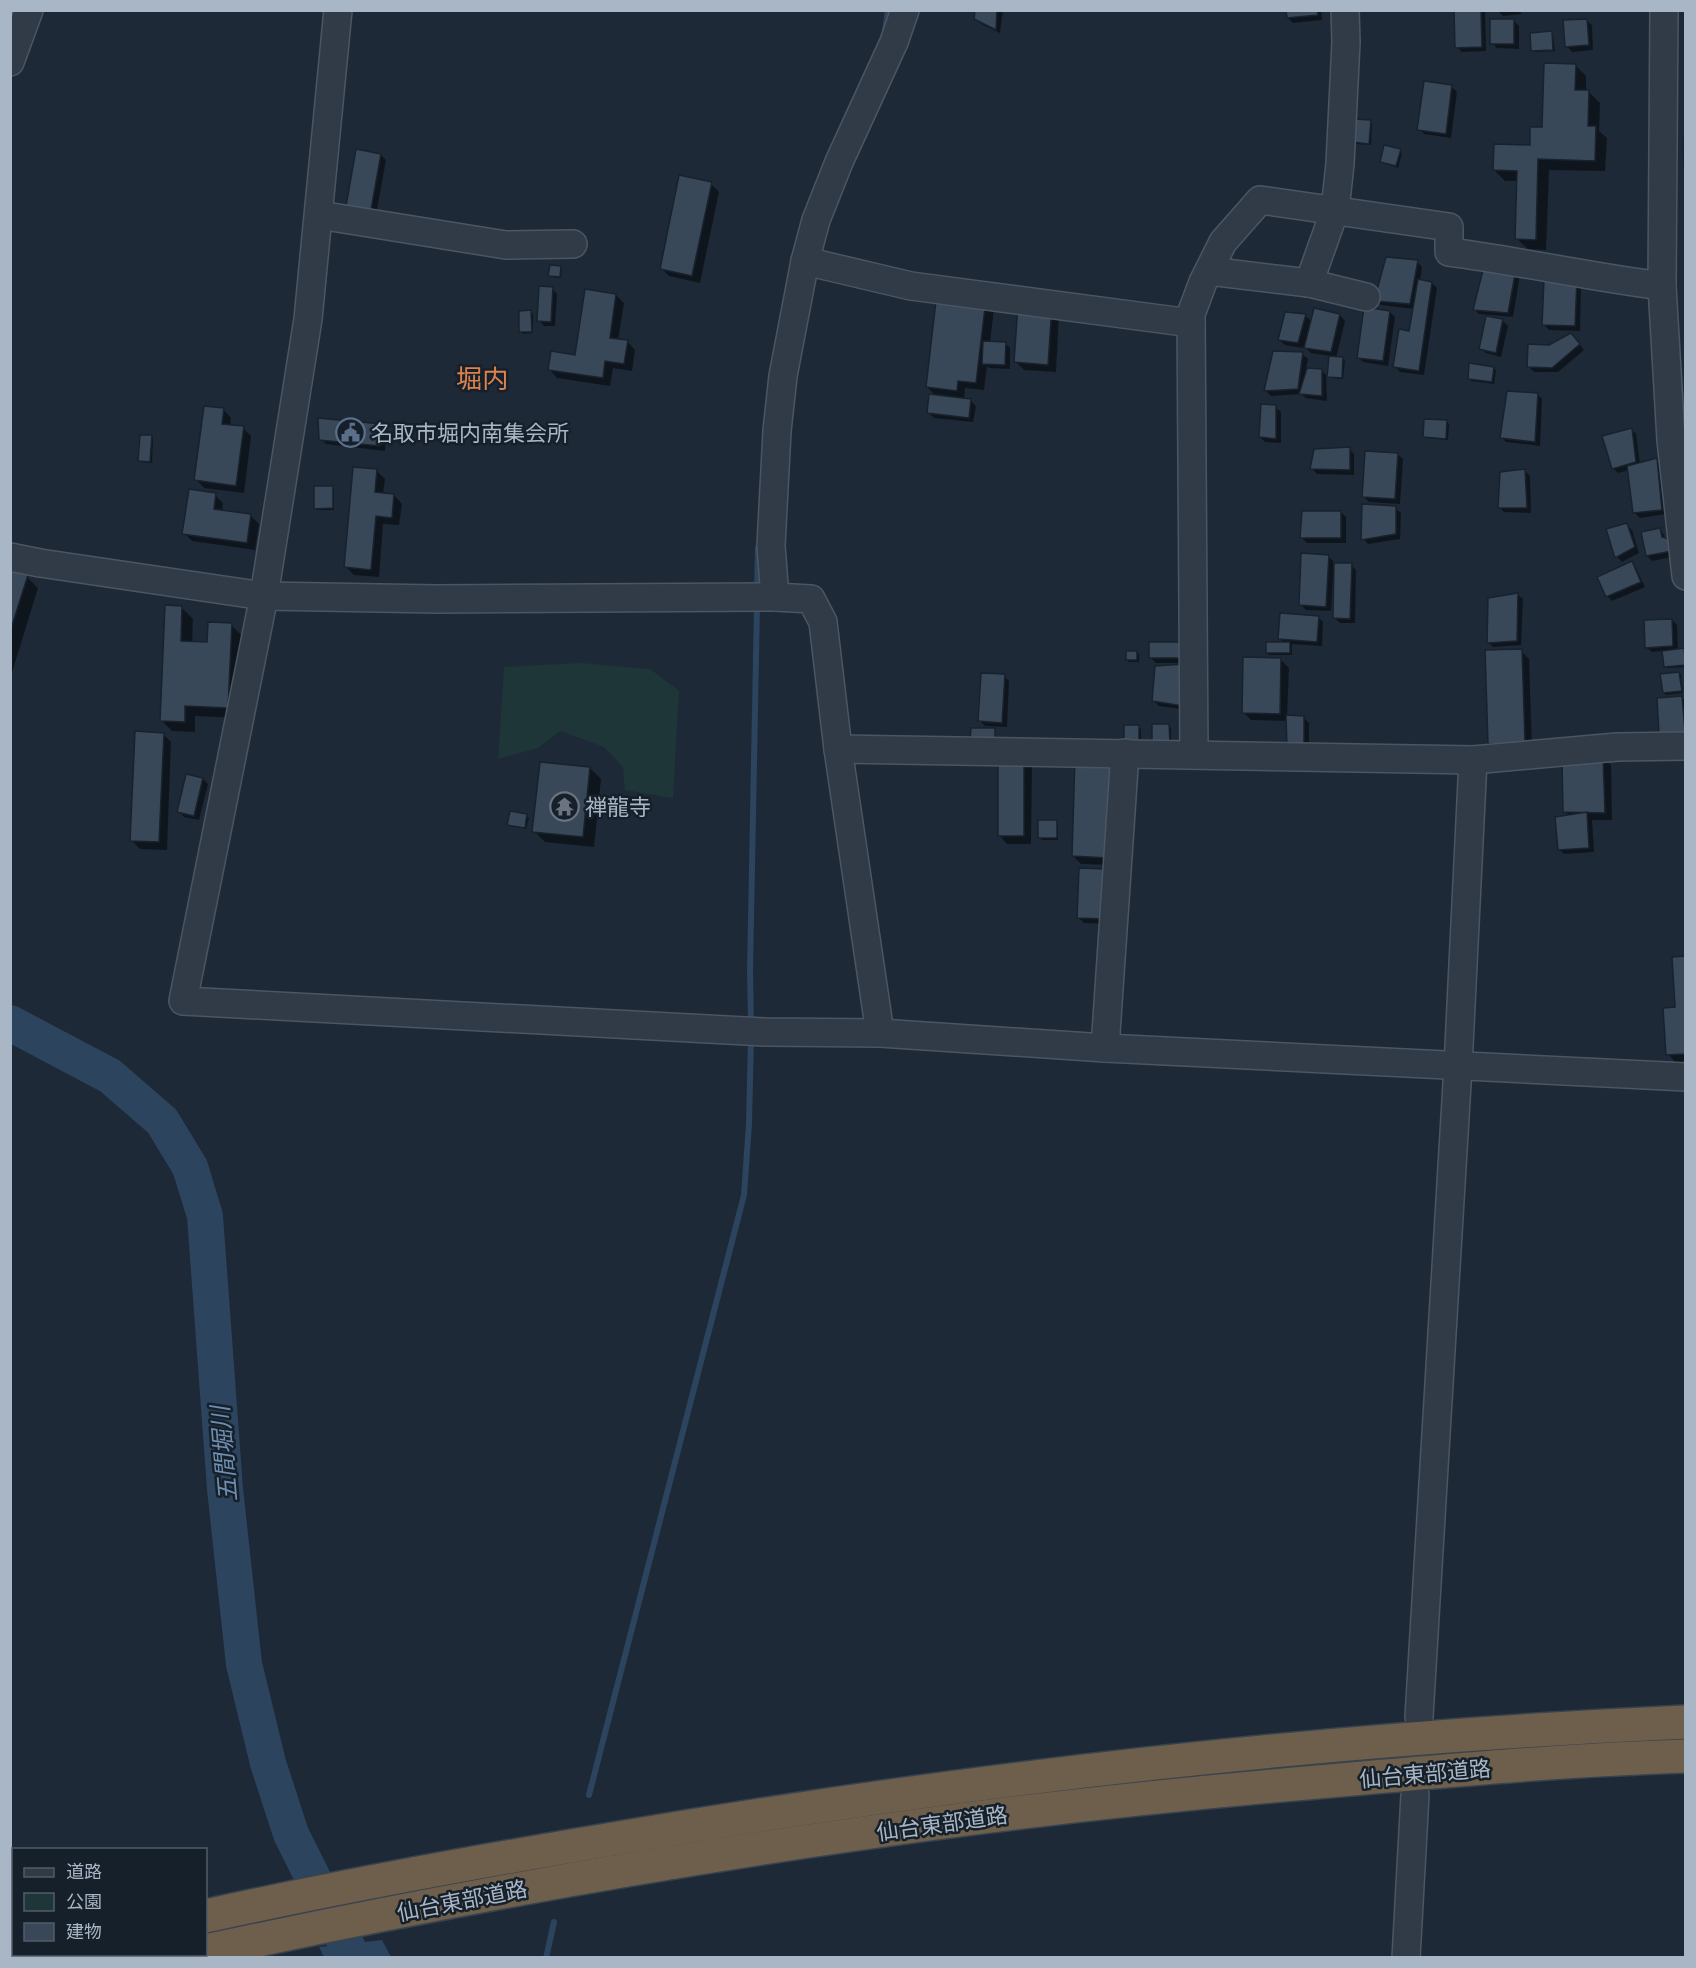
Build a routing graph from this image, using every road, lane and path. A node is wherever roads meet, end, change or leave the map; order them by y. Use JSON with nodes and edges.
{"nodes":[{"id":1,"x":29,"y":10,"type":"edge"},
{"id":2,"x":338,"y":10,"type":"edge"},
{"id":3,"x":905,"y":10,"type":"edge"},
{"id":4,"x":1345,"y":10,"type":"edge"},
{"id":5,"x":1664,"y":10,"type":"edge"},
{"id":6,"x":10,"y":62,"type":"edge"},
{"id":7,"x":1335,"y":210,"type":"junction"},
{"id":8,"x":319,"y":215,"type":"junction"},
{"id":9,"x":573,"y":244,"type":"dead end"},
{"id":10,"x":805,"y":261,"type":"junction"},
{"id":11,"x":1209,"y":271,"type":"junction"},
{"id":12,"x":1309,"y":283,"type":"junction"},
{"id":13,"x":1662,"y":286,"type":"junction"},
{"id":14,"x":1366,"y":297,"type":"dead end"},
{"id":15,"x":1191,"y":323,"type":"junction"},
{"id":16,"x":10,"y":557,"type":"edge"},
{"id":17,"x":1686,"y":576,"type":"edge"},
{"id":18,"x":264,"y":596,"type":"junction"},
{"id":19,"x":764,"y":597,"type":"junction"},
{"id":20,"x":1686,"y":746,"type":"edge"},
{"id":21,"x":838,"y":749,"type":"junction"},
{"id":22,"x":1125,"y":753,"type":"junction"},
{"id":23,"x":1194,"y":754,"type":"junction"},
{"id":24,"x":1473,"y":760,"type":"junction"},
{"id":25,"x":880,"y":1033,"type":"junction"},
{"id":26,"x":1105,"y":1048,"type":"junction"},
{"id":27,"x":1458,"y":1067,"type":"junction"},
{"id":28,"x":1686,"y":1077,"type":"edge"},
{"id":29,"x":1419,"y":1717,"type":"dead end"},
{"id":30,"x":1686,"y":1722,"type":"edge"},
{"id":31,"x":1686,"y":1756,"type":"edge"},
{"id":32,"x":1415,"y":1795,"type":"dead end"},
{"id":33,"x":207,"y":1916,"type":"edge"},
{"id":34,"x":207,"y":1951,"type":"edge"},
{"id":35,"x":1406,"y":1958,"type":"edge"}],
"edges":[{"from":1,"to":6,"type":"street"},
{"from":2,"to":8,"type":"street"},
{"from":3,"to":10,"type":"street"},
{"from":4,"to":7,"type":"street"},
{"from":5,"to":13,"type":"street"},
{"from":7,"to":11,"type":"street"},
{"from":7,"to":12,"type":"street"},
{"from":7,"to":13,"type":"street"},
{"from":8,"to":9,"type":"street"},
{"from":8,"to":18,"type":"street"},
{"from":10,"to":15,"type":"street"},
{"from":10,"to":19,"type":"street"},
{"from":11,"to":12,"type":"street"},
{"from":11,"to":15,"type":"street"},
{"from":12,"to":14,"type":"street"},
{"from":13,"to":17,"type":"street"},
{"from":15,"to":23,"type":"street"},
{"from":16,"to":18,"type":"street"},
{"from":18,"to":19,"type":"street"},
{"from":18,"to":25,"type":"street"},
{"from":19,"to":21,"type":"street"},
{"from":20,"to":24,"type":"street"},
{"from":21,"to":22,"type":"street"},
{"from":21,"to":25,"type":"street"},
{"from":22,"to":23,"type":"street"},
{"from":22,"to":26,"type":"street"},
{"from":23,"to":24,"type":"street"},
{"from":24,"to":27,"type":"street"},
{"from":25,"to":26,"type":"street"},
{"from":26,"to":27,"type":"street"},
{"from":27,"to":28,"type":"street"},
{"from":27,"to":29,"type":"street"},
{"from":30,"to":33,"type":"highway","name":"仙台東部道路"},
{"from":31,"to":34,"type":"highway","name":"仙台東部道路"},
{"from":32,"to":35,"type":"street"}]}
